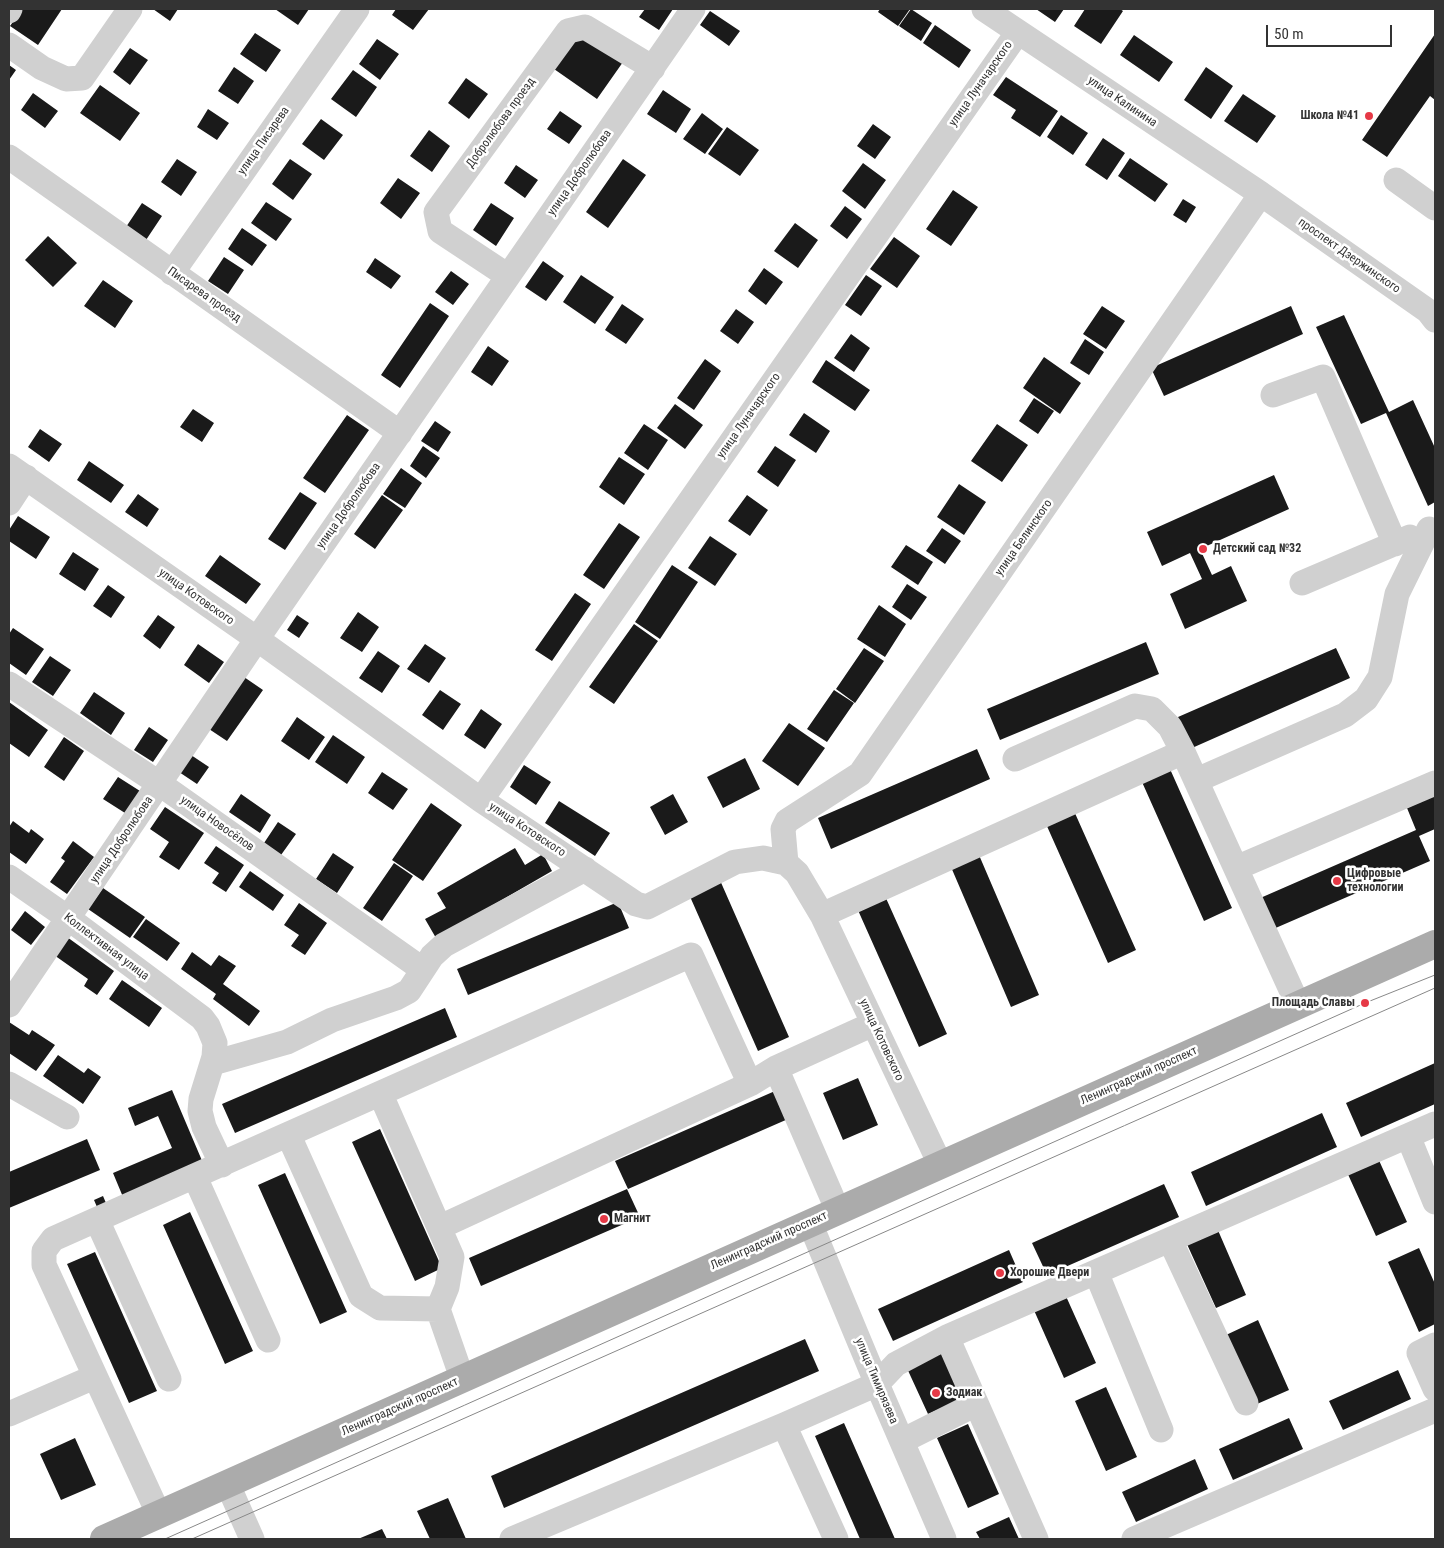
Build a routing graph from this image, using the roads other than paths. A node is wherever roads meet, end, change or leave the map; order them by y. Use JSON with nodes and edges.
{"nodes":[{"id":1,"x":130,"y":9,"type":"edge"},
{"id":2,"x":357,"y":9,"type":"edge"},
{"id":3,"x":693,"y":9,"type":"edge"},
{"id":4,"x":984,"y":9,"type":"edge"},
{"id":5,"x":1018,"y":32,"type":"junction"},
{"id":6,"x":9,"y":45,"type":"edge"},
{"id":7,"x":653,"y":68,"type":"junction"},
{"id":8,"x":9,"y":157,"type":"edge"},
{"id":9,"x":1396,"y":180,"type":"dead end"},
{"id":10,"x":1262,"y":194,"type":"junction"},
{"id":11,"x":1435,"y":208,"type":"edge"},
{"id":12,"x":172,"y":273,"type":"junction"},
{"id":13,"x":508,"y":276,"type":"junction"},
{"id":14,"x":1435,"y":320,"type":"edge"},
{"id":15,"x":1273,"y":395,"type":"dead end"},
{"id":16,"x":400,"y":433,"type":"junction"},
{"id":17,"x":17,"y":472,"type":"edge"},
{"id":18,"x":9,"y":503,"type":"edge"},
{"id":19,"x":1432,"y":528,"type":"edge"},
{"id":20,"x":1395,"y":544,"type":"junction"},
{"id":21,"x":1302,"y":583,"type":"dead end"},
{"id":22,"x":257,"y":639,"type":"junction"},
{"id":23,"x":9,"y":684,"type":"edge"},
{"id":24,"x":1183,"y":752,"type":"junction"},
{"id":25,"x":1015,"y":759,"type":"dead end"},
{"id":26,"x":1197,"y":780,"type":"junction"},
{"id":27,"x":1435,"y":782,"type":"edge"},
{"id":28,"x":160,"y":784,"type":"junction"},
{"id":29,"x":481,"y":800,"type":"junction"},
{"id":30,"x":786,"y":863,"type":"junction"},
{"id":31,"x":1236,"y":868,"type":"junction"},
{"id":32,"x":585,"y":869,"type":"junction"},
{"id":33,"x":9,"y":877,"type":"edge"},
{"id":34,"x":822,"y":915,"type":"junction"},
{"id":35,"x":68,"y":918,"type":"junction"},
{"id":36,"x":1435,"y":944,"type":"edge"},
{"id":37,"x":422,"y":969,"type":"junction"},
{"id":38,"x":9,"y":1005,"type":"edge"},
{"id":39,"x":1298,"y":1005,"type":"junction"},
{"id":40,"x":873,"y":1024,"type":"junction"},
{"id":41,"x":213,"y":1063,"type":"junction"},
{"id":42,"x":776,"y":1068,"type":"junction"},
{"id":43,"x":9,"y":1084,"type":"edge"},
{"id":44,"x":750,"y":1084,"type":"junction"},
{"id":45,"x":381,"y":1095,"type":"junction"},
{"id":46,"x":67,"y":1117,"type":"dead end"},
{"id":47,"x":1435,"y":1124,"type":"edge"},
{"id":48,"x":289,"y":1136,"type":"junction"},
{"id":49,"x":1408,"y":1136,"type":"junction"},
{"id":50,"x":940,"y":1164,"type":"junction"},
{"id":51,"x":222,"y":1165,"type":"junction"},
{"id":52,"x":195,"y":1178,"type":"junction"},
{"id":53,"x":1435,"y":1202,"type":"edge"},
{"id":54,"x":838,"y":1210,"type":"junction"},
{"id":55,"x":97,"y":1220,"type":"junction"},
{"id":56,"x":810,"y":1223,"type":"junction"},
{"id":57,"x":440,"y":1227,"type":"junction"},
{"id":58,"x":1170,"y":1240,"type":"junction"},
{"id":59,"x":1096,"y":1272,"type":"junction"},
{"id":60,"x":438,"y":1309,"type":"junction"},
{"id":61,"x":947,"y":1337,"type":"junction"},
{"id":62,"x":268,"y":1340,"type":"dead end"},
{"id":63,"x":1435,"y":1345,"type":"edge"},
{"id":64,"x":94,"y":1377,"type":"junction"},
{"id":65,"x":462,"y":1378,"type":"junction"},
{"id":66,"x":169,"y":1379,"type":"dead end"},
{"id":67,"x":877,"y":1384,"type":"junction"},
{"id":68,"x":1435,"y":1389,"type":"edge"},
{"id":69,"x":1246,"y":1403,"type":"dead end"},
{"id":70,"x":976,"y":1404,"type":"junction"},
{"id":71,"x":1435,"y":1410,"type":"edge"},
{"id":72,"x":9,"y":1414,"type":"edge"},
{"id":73,"x":784,"y":1425,"type":"junction"},
{"id":74,"x":1161,"y":1430,"type":"dead end"},
{"id":75,"x":902,"y":1441,"type":"junction"},
{"id":76,"x":228,"y":1484,"type":"junction"},
{"id":77,"x":159,"y":1515,"type":"junction"},
{"id":78,"x":104,"y":1539,"type":"edge"},
{"id":79,"x":252,"y":1539,"type":"edge"},
{"id":80,"x":512,"y":1539,"type":"edge"},
{"id":81,"x":836,"y":1539,"type":"edge"},
{"id":82,"x":944,"y":1539,"type":"edge"},
{"id":83,"x":1036,"y":1539,"type":"edge"},
{"id":84,"x":1134,"y":1539,"type":"edge"}],
"edges":[{"from":1,"to":6,"type":"street"},
{"from":2,"to":12,"type":"street","name":"улица Писарева"},
{"from":3,"to":7,"type":"street","name":"улица Добролюбова"},
{"from":4,"to":5,"type":"street","name":"улица Калинина"},
{"from":5,"to":10,"type":"street","name":"улица Калинина"},
{"from":5,"to":29,"type":"street","name":"улица Луначарского"},
{"from":7,"to":13,"type":"street","name":"улица Добролюбова"},
{"from":7,"to":13,"type":"street","name":"Добролюбова проезд"},
{"from":8,"to":12,"type":"street","name":"Писарева проезд"},
{"from":9,"to":11,"type":"street"},
{"from":10,"to":14,"type":"street","name":"проспект Дзержинского"},
{"from":10,"to":30,"type":"street","name":"улица Белинского"},
{"from":12,"to":16,"type":"street","name":"Писарева проезд"},
{"from":13,"to":16,"type":"street","name":"улица Добролюбова"},
{"from":15,"to":20,"type":"street"},
{"from":16,"to":22,"type":"street","name":"улица Добролюбова"},
{"from":17,"to":18,"type":"street"},
{"from":17,"to":22,"type":"street","name":"улица Котовского"},
{"from":19,"to":20,"type":"street"},
{"from":19,"to":26,"type":"street"},
{"from":20,"to":21,"type":"street"},
{"from":22,"to":28,"type":"street","name":"улица Добролюбова"},
{"from":22,"to":29,"type":"street","name":"улица Котовского"},
{"from":23,"to":28,"type":"street","name":"улица Новосёлов"},
{"from":24,"to":25,"type":"street"},
{"from":24,"to":26,"type":"street"},
{"from":24,"to":34,"type":"street"},
{"from":26,"to":31,"type":"street"},
{"from":27,"to":31,"type":"street"},
{"from":28,"to":35,"type":"street","name":"улица Добролюбова"},
{"from":28,"to":37,"type":"street","name":"улица Новосёлов"},
{"from":29,"to":32,"type":"street","name":"улица Котовского"},
{"from":30,"to":32,"type":"street","name":"улица Котовского"},
{"from":30,"to":34,"type":"street","name":"улица Котовского"},
{"from":31,"to":39,"type":"street"},
{"from":32,"to":37,"type":"street"},
{"from":33,"to":35,"type":"street","name":"Коллективная улица"},
{"from":34,"to":40,"type":"street","name":"улица Котовского"},
{"from":35,"to":38,"type":"street","name":"улица Добролюбова"},
{"from":35,"to":41,"type":"street","name":"Коллективная улица"},
{"from":36,"to":39,"type":"main road","name":"Ленинградский проспект"},
{"from":37,"to":41,"type":"street"},
{"from":39,"to":50,"type":"main road","name":"Ленинградский проспект"},
{"from":40,"to":42,"type":"street"},
{"from":40,"to":50,"type":"street","name":"улица Котовского"},
{"from":41,"to":51,"type":"street"},
{"from":42,"to":44,"type":"street"},
{"from":42,"to":54,"type":"street"},
{"from":43,"to":46,"type":"street"},
{"from":44,"to":45,"type":"street"},
{"from":44,"to":57,"type":"street"},
{"from":45,"to":48,"type":"street"},
{"from":45,"to":57,"type":"street"},
{"from":47,"to":49,"type":"street"},
{"from":48,"to":51,"type":"street"},
{"from":48,"to":60,"type":"street"},
{"from":49,"to":53,"type":"street"},
{"from":49,"to":58,"type":"street"},
{"from":50,"to":54,"type":"main road","name":"Ленинградский проспект"},
{"from":51,"to":52,"type":"street"},
{"from":52,"to":55,"type":"street"},
{"from":52,"to":62,"type":"street"},
{"from":54,"to":56,"type":"main road","name":"Ленинградский проспект"},
{"from":55,"to":64,"type":"street"},
{"from":55,"to":66,"type":"street"},
{"from":56,"to":65,"type":"main road","name":"Ленинградский проспект"},
{"from":56,"to":67,"type":"street","name":"улица Тимирязева"},
{"from":57,"to":60,"type":"street"},
{"from":58,"to":59,"type":"street"},
{"from":58,"to":69,"type":"street"},
{"from":59,"to":61,"type":"street"},
{"from":59,"to":74,"type":"street"},
{"from":60,"to":65,"type":"street"},
{"from":61,"to":67,"type":"street"},
{"from":61,"to":70,"type":"street"},
{"from":63,"to":68,"type":"street"},
{"from":64,"to":72,"type":"street"},
{"from":64,"to":77,"type":"street"},
{"from":65,"to":76,"type":"main road","name":"Ленинградский проспект"},
{"from":67,"to":73,"type":"street"},
{"from":67,"to":75,"type":"street","name":"улица Тимирязева"},
{"from":70,"to":75,"type":"street"},
{"from":70,"to":83,"type":"street"},
{"from":71,"to":84,"type":"street"},
{"from":73,"to":80,"type":"street"},
{"from":73,"to":81,"type":"street"},
{"from":75,"to":82,"type":"street","name":"улица Тимирязева"},
{"from":76,"to":77,"type":"main road","name":"Ленинградский проспект"},
{"from":76,"to":79,"type":"street"},
{"from":77,"to":78,"type":"main road","name":"Ленинградский проспект"}]}
